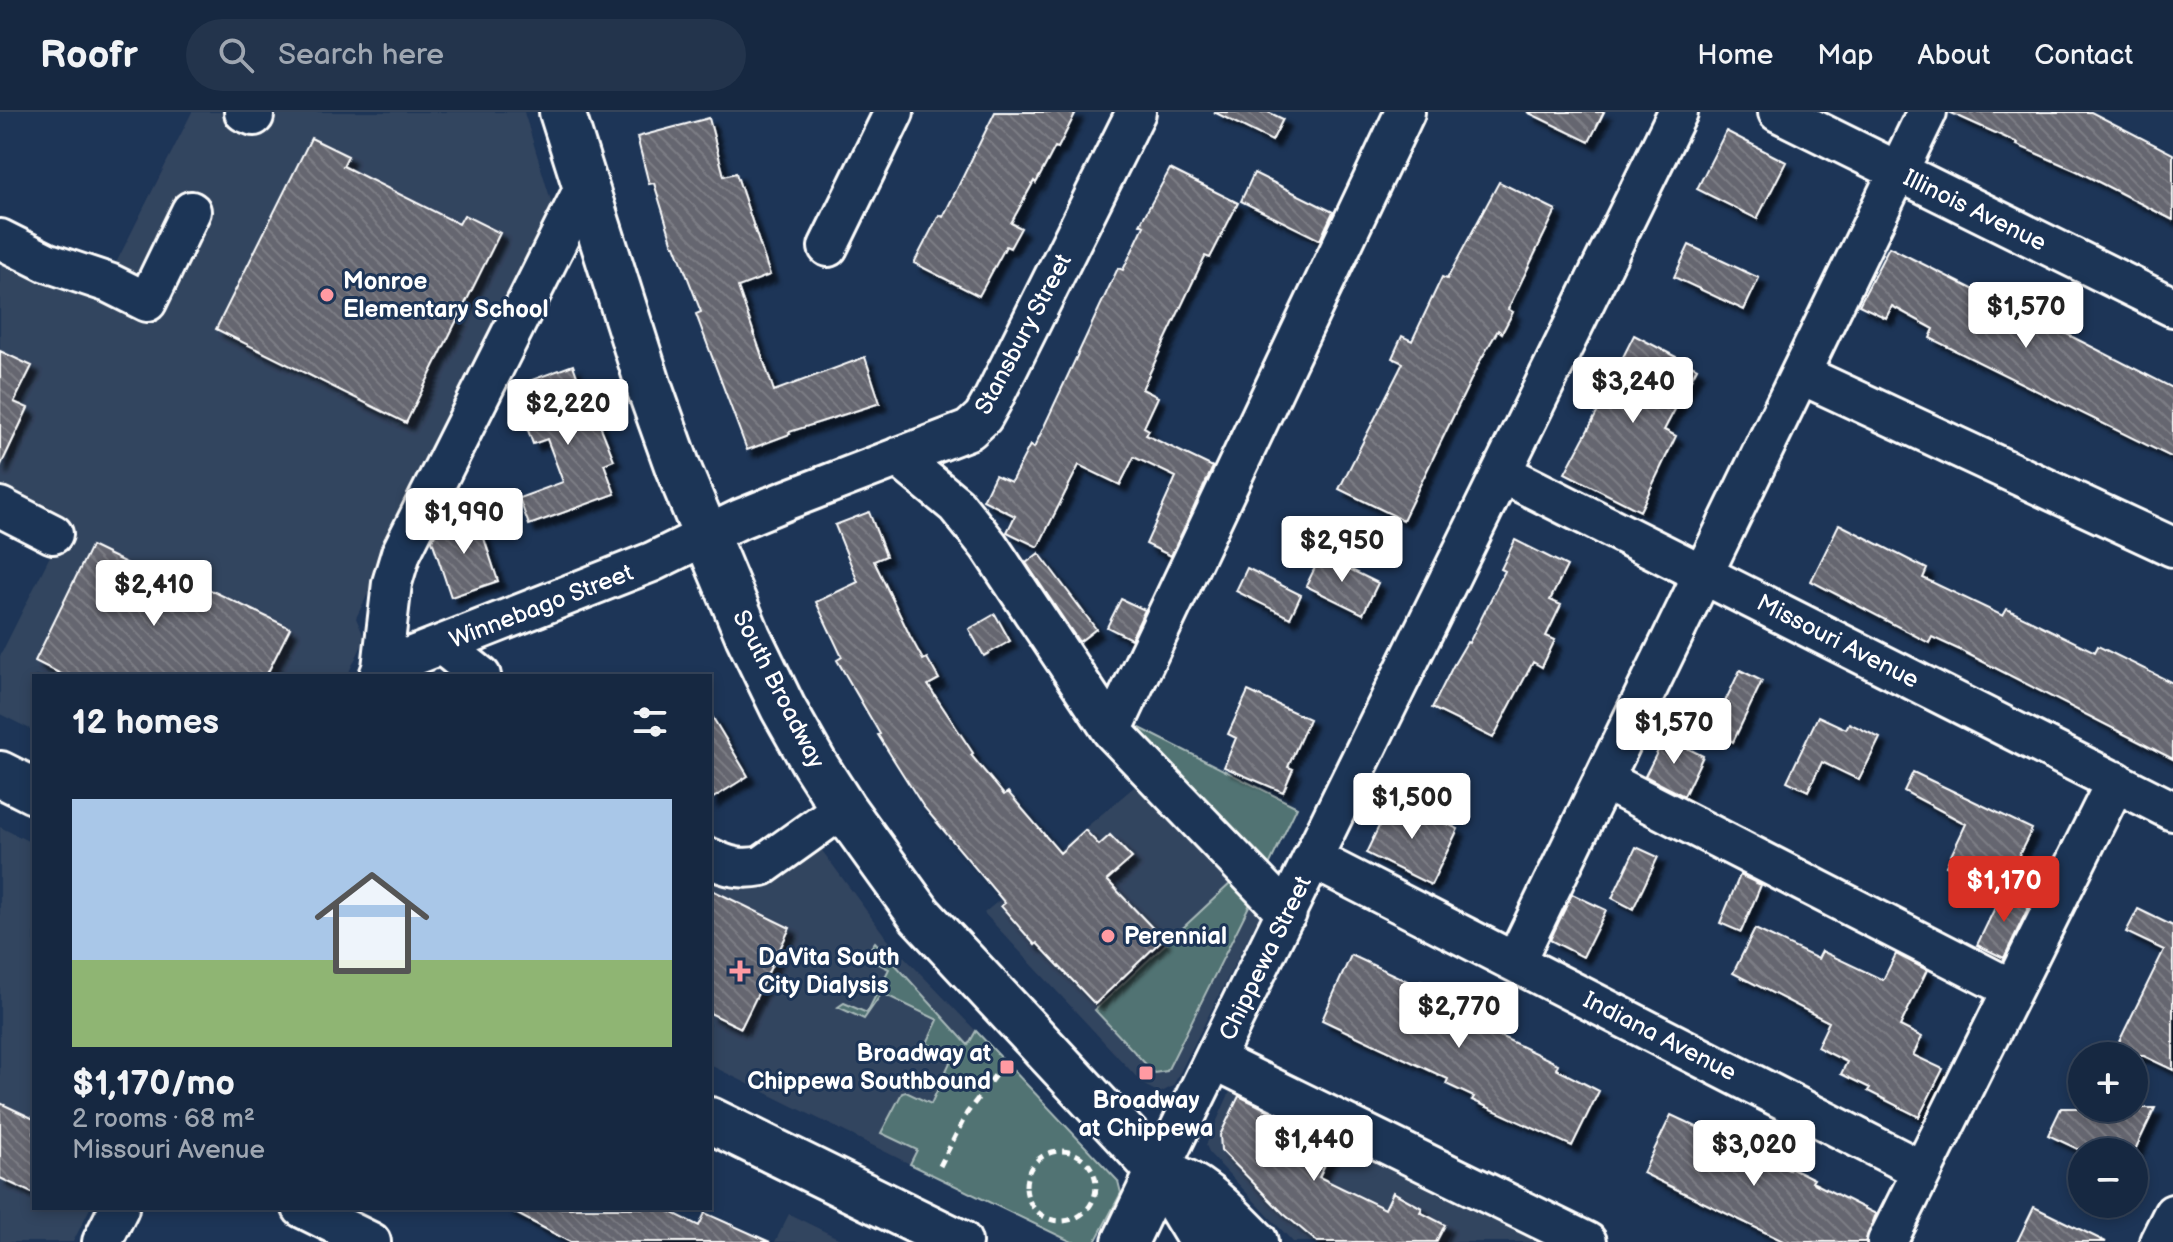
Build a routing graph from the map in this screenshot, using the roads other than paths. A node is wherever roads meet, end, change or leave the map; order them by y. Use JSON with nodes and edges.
{"nodes":[{"id":1,"x":562,"y":112,"type":"edge"},
{"id":2,"x":894,"y":112,"type":"edge"},
{"id":3,"x":1136,"y":112,"type":"edge"},
{"id":4,"x":1405,"y":112,"type":"edge"},
{"id":5,"x":1678,"y":112,"type":"edge"},
{"id":6,"x":1778,"y":112,"type":"edge"},
{"id":7,"x":1927,"y":112,"type":"edge"},
{"id":8,"x":1898,"y":172,"type":"junction"},
{"id":9,"x":586,"y":184,"type":"junction"},
{"id":10,"x":191,"y":211,"type":"dead end"},
{"id":11,"x":0,"y":239,"type":"edge"},
{"id":12,"x":828,"y":247,"type":"dead end"},
{"id":13,"x":2173,"y":307,"type":"edge"},
{"id":14,"x":1800,"y":374,"type":"junction"},
{"id":15,"x":898,"y":457,"type":"junction"},
{"id":16,"x":1502,"y":473,"type":"junction"},
{"id":17,"x":0,"y":507,"type":"edge"},
{"id":18,"x":53,"y":534,"type":"dead end"},
{"id":19,"x":706,"y":535,"type":"junction"},
{"id":20,"x":2173,"y":547,"type":"edge"},
{"id":21,"x":1703,"y":574,"type":"junction"},
{"id":22,"x":442,"y":645,"type":"junction"},
{"id":23,"x":380,"y":672,"type":"edge"},
{"id":24,"x":478,"y":674,"type":"edge"},
{"id":25,"x":1112,"y":731,"type":"junction"},
{"id":26,"x":0,"y":774,"type":"edge"},
{"id":27,"x":1604,"y":780,"type":"junction"},
{"id":28,"x":2116,"y":781,"type":"junction"},
{"id":29,"x":32,"y":790,"type":"edge"},
{"id":30,"x":843,"y":808,"type":"junction"},
{"id":31,"x":2173,"y":811,"type":"edge"},
{"id":32,"x":712,"y":859,"type":"edge"},
{"id":33,"x":1313,"y":859,"type":"junction"},
{"id":34,"x":1287,"y":913,"type":"junction"},
{"id":35,"x":1515,"y":962,"type":"junction"},
{"id":36,"x":2012,"y":989,"type":"junction"},
{"id":37,"x":1215,"y":1060,"type":"junction"},
{"id":38,"x":712,"y":1121,"type":"edge"},
{"id":39,"x":1921,"y":1170,"type":"junction"},
{"id":40,"x":1159,"y":1171,"type":"junction"},
{"id":41,"x":118,"y":1210,"type":"edge"},
{"id":42,"x":306,"y":1210,"type":"edge"},
{"id":43,"x":2173,"y":1214,"type":"edge"},
{"id":44,"x":1115,"y":1224,"type":"edge"},
{"id":45,"x":102,"y":1242,"type":"edge"},
{"id":46,"x":371,"y":1242,"type":"edge"},
{"id":47,"x":959,"y":1242,"type":"edge"},
{"id":48,"x":1202,"y":1242,"type":"edge"},
{"id":49,"x":1255,"y":1242,"type":"edge"},
{"id":50,"x":1587,"y":1242,"type":"edge"},
{"id":51,"x":1887,"y":1242,"type":"edge"},
{"id":52,"x":2159,"y":1242,"type":"edge"}],
"edges":[{"from":1,"to":9,"type":"main road","name":"South Broadway"},
{"from":2,"to":12,"type":"street"},
{"from":3,"to":15,"type":"street","name":"Stansbury Street"},
{"from":4,"to":25,"type":"street"},
{"from":5,"to":16,"type":"street","name":"Chippewa Street"},
{"from":6,"to":8,"type":"street","name":"Illinois Avenue"},
{"from":7,"to":8,"type":"street"},
{"from":8,"to":13,"type":"street","name":"Illinois Avenue"},
{"from":8,"to":14,"type":"street"},
{"from":9,"to":19,"type":"main road","name":"South Broadway"},
{"from":9,"to":23,"type":"street"},
{"from":10,"to":11,"type":"street"},
{"from":14,"to":20,"type":"street"},
{"from":14,"to":21,"type":"street"},
{"from":15,"to":19,"type":"street","name":"Stansbury Street"},
{"from":15,"to":25,"type":"street"},
{"from":16,"to":21,"type":"street","name":"Missouri Avenue"},
{"from":16,"to":33,"type":"street","name":"Chippewa Street"},
{"from":17,"to":18,"type":"street"},
{"from":19,"to":22,"type":"street","name":"Winnebago Street"},
{"from":19,"to":30,"type":"main road","name":"South Broadway"},
{"from":21,"to":27,"type":"street"},
{"from":21,"to":28,"type":"street","name":"Missouri Avenue"},
{"from":22,"to":23,"type":"street","name":"Winnebago Street"},
{"from":22,"to":24,"type":"street"},
{"from":25,"to":34,"type":"street"},
{"from":26,"to":29,"type":"main road"},
{"from":27,"to":35,"type":"street"},
{"from":27,"to":36,"type":"street"},
{"from":28,"to":31,"type":"street","name":"Missouri Avenue"},
{"from":28,"to":36,"type":"street"},
{"from":30,"to":32,"type":"street"},
{"from":30,"to":40,"type":"main road","name":"South Broadway"},
{"from":33,"to":34,"type":"street","name":"Chippewa Street"},
{"from":33,"to":35,"type":"street","name":"Indiana Avenue"},
{"from":34,"to":37,"type":"street","name":"Chippewa Street"},
{"from":35,"to":39,"type":"street","name":"Indiana Avenue"},
{"from":36,"to":39,"type":"street"},
{"from":37,"to":40,"type":"street","name":"Chippewa Street"},
{"from":37,"to":50,"type":"street"},
{"from":38,"to":47,"type":"main road"},
{"from":39,"to":51,"type":"street"},
{"from":40,"to":44,"type":"main road","name":"Chippewa Street"},
{"from":40,"to":48,"type":"main road","name":"South Broadway"},
{"from":40,"to":49,"type":"main road","name":"South Broadway"},
{"from":41,"to":45,"type":"street"},
{"from":42,"to":46,"type":"street"},
{"from":43,"to":52,"type":"street"}]}
